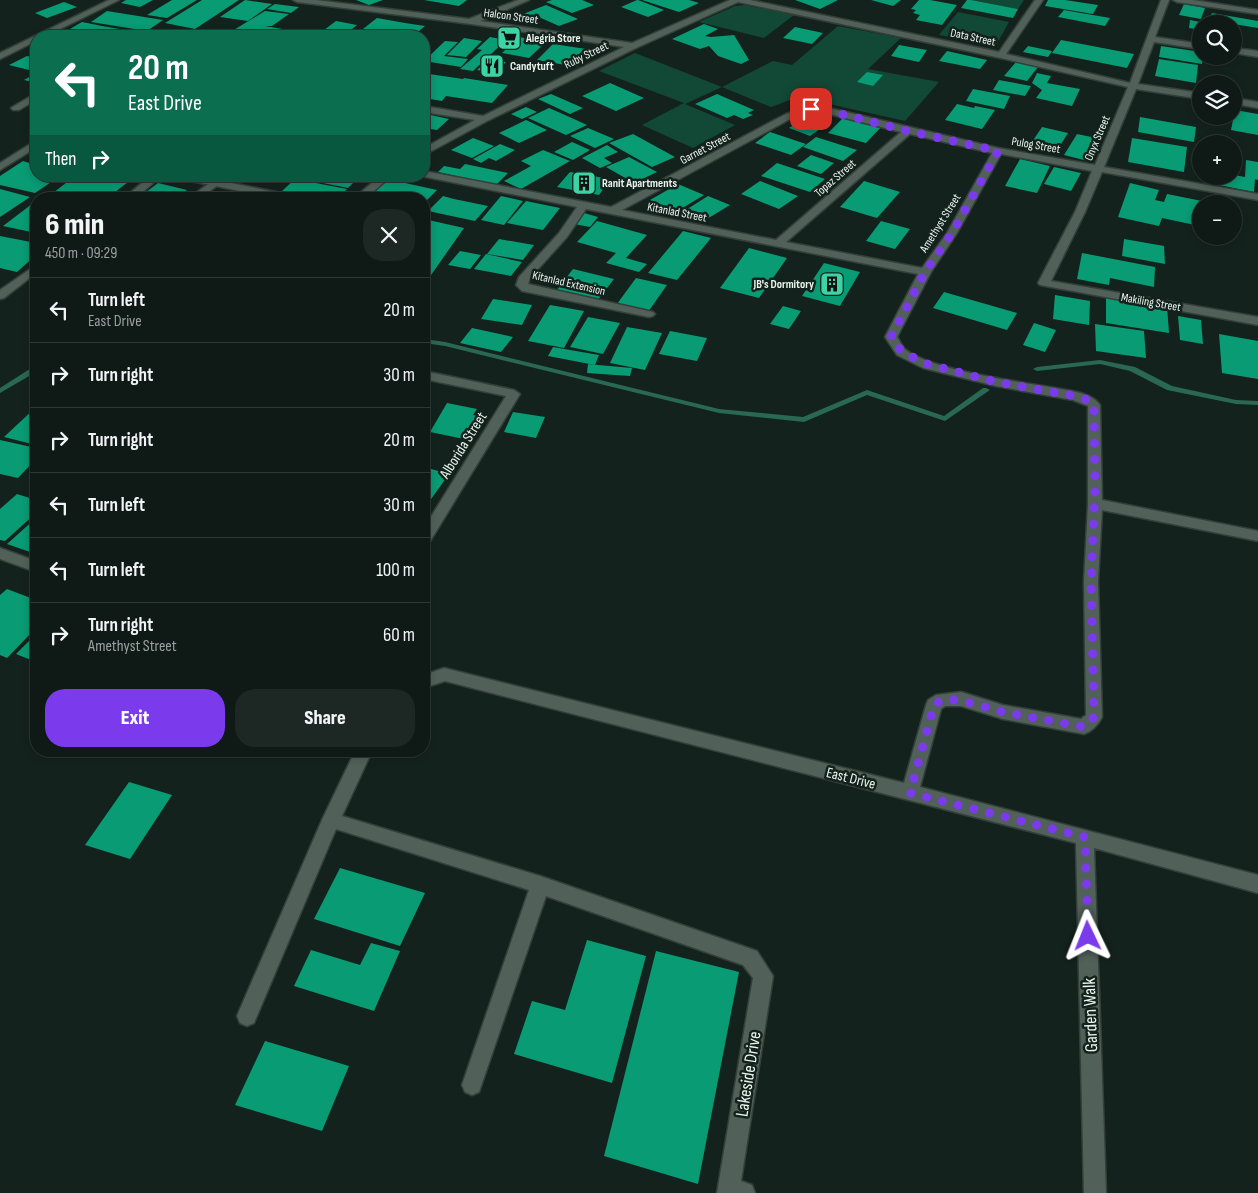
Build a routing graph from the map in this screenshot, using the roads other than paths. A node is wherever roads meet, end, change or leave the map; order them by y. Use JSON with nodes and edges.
{"nodes":[{"id":1,"x":115,"y":0,"type":"edge"},
{"id":2,"x":297,"y":0,"type":"edge"},
{"id":3,"x":525,"y":0,"type":"edge"},
{"id":4,"x":738,"y":0,"type":"edge"},
{"id":5,"x":1039,"y":0,"type":"edge"},
{"id":6,"x":1164,"y":0,"type":"edge"},
{"id":7,"x":1177,"y":0,"type":"edge"},
{"id":8,"x":1258,"y":12,"type":"edge"},
{"id":9,"x":471,"y":22,"type":"junction"},
{"id":10,"x":52,"y":30,"type":"edge"},
{"id":11,"x":1150,"y":39,"type":"junction"},
{"id":12,"x":30,"y":43,"type":"edge"},
{"id":13,"x":1192,"y":45,"type":"edge"},
{"id":14,"x":633,"y":46,"type":"junction"},
{"id":15,"x":1242,"y":51,"type":"edge"},
{"id":16,"x":1258,"y":54,"type":"edge"},
{"id":17,"x":1001,"y":55,"type":"junction"},
{"id":18,"x":0,"y":56,"type":"edge"},
{"id":19,"x":1133,"y":86,"type":"junction"},
{"id":20,"x":1192,"y":95,"type":"edge"},
{"id":21,"x":30,"y":100,"type":"edge"},
{"id":22,"x":1242,"y":102,"type":"edge"},
{"id":23,"x":1258,"y":105,"type":"edge"},
{"id":24,"x":16,"y":108,"type":"dead end"},
{"id":25,"x":811,"y":109,"type":"joint"},
{"id":26,"x":430,"y":110,"type":"edge"},
{"id":27,"x":484,"y":119,"type":"junction"},
{"id":28,"x":908,"y":131,"type":"junction"},
{"id":29,"x":30,"y":147,"type":"edge"},
{"id":30,"x":430,"y":149,"type":"edge"},
{"id":31,"x":998,"y":151,"type":"junction"},
{"id":32,"x":0,"y":167,"type":"edge"},
{"id":33,"x":1098,"y":169,"type":"junction"},
{"id":34,"x":430,"y":175,"type":"edge"},
{"id":35,"x":149,"y":182,"type":"edge"},
{"id":36,"x":209,"y":182,"type":"edge"},
{"id":37,"x":379,"y":182,"type":"edge"},
{"id":38,"x":214,"y":183,"type":"junction"},
{"id":39,"x":137,"y":192,"type":"edge"},
{"id":40,"x":202,"y":192,"type":"edge"},
{"id":41,"x":260,"y":192,"type":"edge"},
{"id":42,"x":367,"y":192,"type":"edge"},
{"id":43,"x":1258,"y":197,"type":"edge"},
{"id":44,"x":583,"y":206,"type":"junction"},
{"id":45,"x":612,"y":212,"type":"junction"},
{"id":46,"x":777,"y":244,"type":"junction"},
{"id":47,"x":925,"y":272,"type":"junction"},
{"id":48,"x":30,"y":273,"type":"edge"},
{"id":49,"x":1044,"y":283,"type":"joint"},
{"id":50,"x":0,"y":296,"type":"edge"},
{"id":51,"x":649,"y":314,"type":"dead end"},
{"id":52,"x":1258,"y":321,"type":"edge"},
{"id":53,"x":430,"y":376,"type":"edge"},
{"id":54,"x":1095,"y":504,"type":"junction"},
{"id":55,"x":430,"y":528,"type":"edge"},
{"id":56,"x":1258,"y":536,"type":"edge"},
{"id":57,"x":0,"y":553,"type":"edge"},
{"id":58,"x":30,"y":565,"type":"edge"},
{"id":59,"x":430,"y":680,"type":"edge"},
{"id":60,"x":361,"y":757,"type":"edge"},
{"id":61,"x":910,"y":793,"type":"junction"},
{"id":62,"x":331,"y":820,"type":"junction"},
{"id":63,"x":1085,"y":837,"type":"junction"},
{"id":64,"x":1258,"y":884,"type":"edge"},
{"id":65,"x":540,"y":886,"type":"junction"},
{"id":66,"x":247,"y":1016,"type":"dead end"},
{"id":67,"x":472,"y":1085,"type":"dead end"},
{"id":68,"x":733,"y":1191,"type":"edge"},
{"id":69,"x":1095,"y":1193,"type":"edge"}],
"edges":[{"from":1,"to":10,"type":"street"},
{"from":2,"to":9,"type":"street","name":"Halcon Street"},
{"from":3,"to":9,"type":"street"},
{"from":4,"to":14,"type":"street","name":"Ruby Street"},
{"from":4,"to":17,"type":"street","name":"Data Street"},
{"from":5,"to":17,"type":"street"},
{"from":6,"to":11,"type":"street","name":"Onyx Street"},
{"from":7,"to":8,"type":"street"},
{"from":9,"to":14,"type":"street","name":"Halcon Street"},
{"from":11,"to":13,"type":"street"},
{"from":11,"to":19,"type":"street","name":"Onyx Street"},
{"from":12,"to":18,"type":"street"},
{"from":14,"to":27,"type":"street","name":"Ruby Street"},
{"from":15,"to":16,"type":"street"},
{"from":17,"to":19,"type":"street","name":"Data Street"},
{"from":19,"to":20,"type":"street","name":"Data Street"},
{"from":19,"to":33,"type":"street","name":"Onyx Street"},
{"from":21,"to":24,"type":"street"},
{"from":22,"to":23,"type":"street"},
{"from":25,"to":28,"type":"street","name":"Pulog Street"},
{"from":25,"to":45,"type":"street","name":"Garnet Street"},
{"from":26,"to":27,"type":"street"},
{"from":27,"to":30,"type":"street","name":"Ruby Street"},
{"from":28,"to":31,"type":"street","name":"Pulog Street"},
{"from":28,"to":46,"type":"street","name":"Topaz Street"},
{"from":29,"to":32,"type":"street"},
{"from":31,"to":33,"type":"street","name":"Pulog Street"},
{"from":31,"to":47,"type":"street","name":"Amethyst Street"},
{"from":33,"to":43,"type":"street","name":"Pulog Street"},
{"from":33,"to":49,"type":"street","name":"Onyx Street"},
{"from":34,"to":44,"type":"street","name":"Kitanlad Street"},
{"from":35,"to":39,"type":"street"},
{"from":36,"to":38,"type":"street"},
{"from":37,"to":42,"type":"street"},
{"from":38,"to":40,"type":"street"},
{"from":38,"to":41,"type":"street"},
{"from":44,"to":45,"type":"street","name":"Kitanlad Street"},
{"from":44,"to":51,"type":"street","name":"Kitanlad Extension"},
{"from":45,"to":46,"type":"street","name":"Kitanlad Street"},
{"from":46,"to":47,"type":"street","name":"Kitanlad Street"},
{"from":47,"to":54,"type":"street","name":"Amethyst Street"},
{"from":48,"to":50,"type":"street"},
{"from":49,"to":52,"type":"street","name":"Makiling Street"},
{"from":53,"to":55,"type":"street","name":"Alborida Street"},
{"from":54,"to":56,"type":"street"},
{"from":54,"to":61,"type":"street"},
{"from":57,"to":58,"type":"street"},
{"from":59,"to":61,"type":"street","name":"East Drive"},
{"from":60,"to":62,"type":"street"},
{"from":61,"to":63,"type":"street","name":"East Drive"},
{"from":62,"to":65,"type":"street"},
{"from":62,"to":66,"type":"street"},
{"from":63,"to":64,"type":"street","name":"East Drive"},
{"from":63,"to":69,"type":"street","name":"Garden Walk"},
{"from":65,"to":67,"type":"street"},
{"from":65,"to":68,"type":"street","name":"Lakeside Drive"}]}
